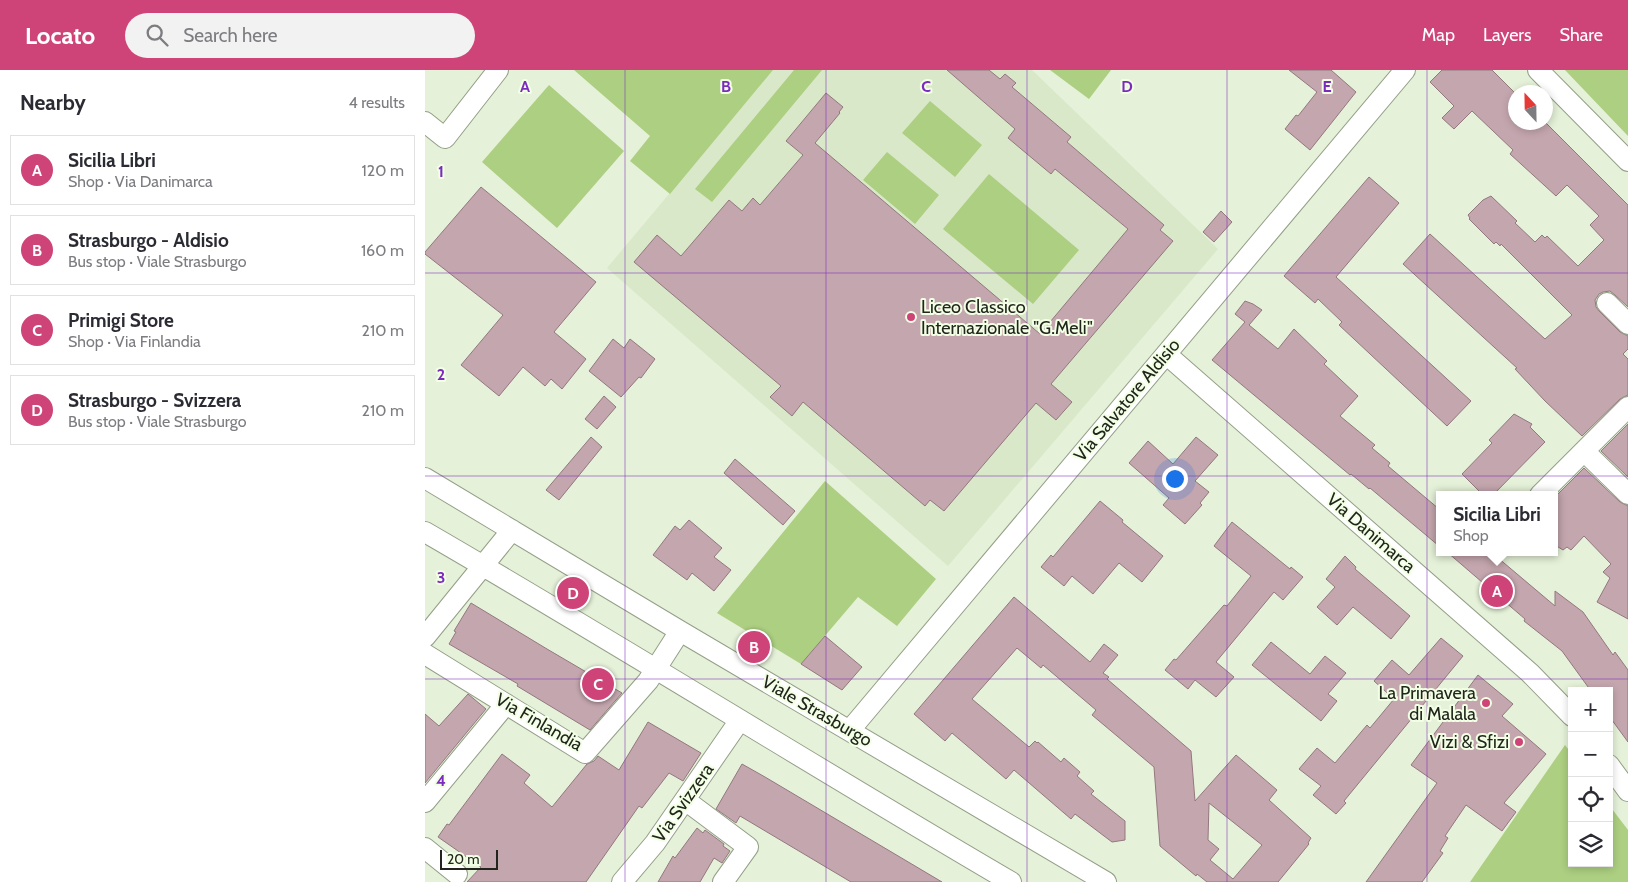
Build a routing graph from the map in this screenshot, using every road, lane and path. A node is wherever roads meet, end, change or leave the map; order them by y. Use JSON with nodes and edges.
{"nodes":[{"id":1,"x":499,"y":70,"type":"edge"},
{"id":2,"x":1405,"y":70,"type":"edge"},
{"id":3,"x":1538,"y":70,"type":"edge"},
{"id":4,"x":425,"y":122,"type":"edge"},
{"id":5,"x":1628,"y":161,"type":"edge"},
{"id":6,"x":1607,"y":303,"type":"dead end"},
{"id":7,"x":1628,"y":324,"type":"edge"},
{"id":8,"x":1166,"y":354,"type":"junction"},
{"id":9,"x":1628,"y":407,"type":"edge"},
{"id":10,"x":1584,"y":451,"type":"junction"},
{"id":11,"x":425,"y":478,"type":"edge"},
{"id":12,"x":1544,"y":491,"type":"edge"},
{"id":13,"x":1628,"y":494,"type":"edge"},
{"id":14,"x":511,"y":530,"type":"junction"},
{"id":15,"x":425,"y":532,"type":"edge"},
{"id":16,"x":484,"y":566,"type":"junction"},
{"id":17,"x":680,"y":631,"type":"junction"},
{"id":18,"x":425,"y":638,"type":"edge"},
{"id":19,"x":425,"y":654,"type":"edge"},
{"id":20,"x":656,"y":669,"type":"junction"},
{"id":21,"x":506,"y":704,"type":"junction"},
{"id":22,"x":1568,"y":712,"type":"edge"},
{"id":23,"x":740,"y":720,"type":"junction"},
{"id":24,"x":850,"y":730,"type":"junction"},
{"id":25,"x":1613,"y":770,"type":"edge"},
{"id":26,"x":1628,"y":791,"type":"edge"},
{"id":27,"x":685,"y":800,"type":"junction"},
{"id":28,"x":425,"y":802,"type":"edge"},
{"id":29,"x":425,"y":848,"type":"edge"},
{"id":30,"x":457,"y":874,"type":"dead end"},
{"id":31,"x":979,"y":874,"type":"edge"},
{"id":32,"x":622,"y":882,"type":"edge"},
{"id":33,"x":723,"y":882,"type":"edge"},
{"id":34,"x":1011,"y":882,"type":"edge"},
{"id":35,"x":1106,"y":882,"type":"edge"}],
"edges":[{"from":1,"to":4,"type":"street"},
{"from":2,"to":8,"type":"street","name":"Via Salvatore Aldisio"},
{"from":3,"to":5,"type":"street"},
{"from":6,"to":7,"type":"street"},
{"from":8,"to":22,"type":"street","name":"Via Danimarca"},
{"from":8,"to":24,"type":"street","name":"Via Salvatore Aldisio"},
{"from":9,"to":10,"type":"street"},
{"from":10,"to":12,"type":"street"},
{"from":10,"to":13,"type":"street"},
{"from":11,"to":14,"type":"street","name":"Viale Strasburgo"},
{"from":14,"to":16,"type":"street"},
{"from":14,"to":17,"type":"street","name":"Viale Strasburgo"},
{"from":15,"to":16,"type":"street"},
{"from":16,"to":18,"type":"street"},
{"from":16,"to":20,"type":"street"},
{"from":17,"to":20,"type":"street"},
{"from":17,"to":24,"type":"street","name":"Viale Strasburgo"},
{"from":19,"to":21,"type":"street","name":"Via Finlandia"},
{"from":20,"to":21,"type":"street","name":"Via Finlandia"},
{"from":20,"to":23,"type":"street"},
{"from":21,"to":28,"type":"street"},
{"from":23,"to":27,"type":"street","name":"Via Svizzera"},
{"from":23,"to":31,"type":"street"},
{"from":24,"to":35,"type":"street","name":"Viale Strasburgo"},
{"from":25,"to":26,"type":"street"},
{"from":27,"to":32,"type":"street","name":"Via Svizzera"},
{"from":27,"to":33,"type":"street"},
{"from":29,"to":30,"type":"street"},
{"from":31,"to":34,"type":"street"}]}
